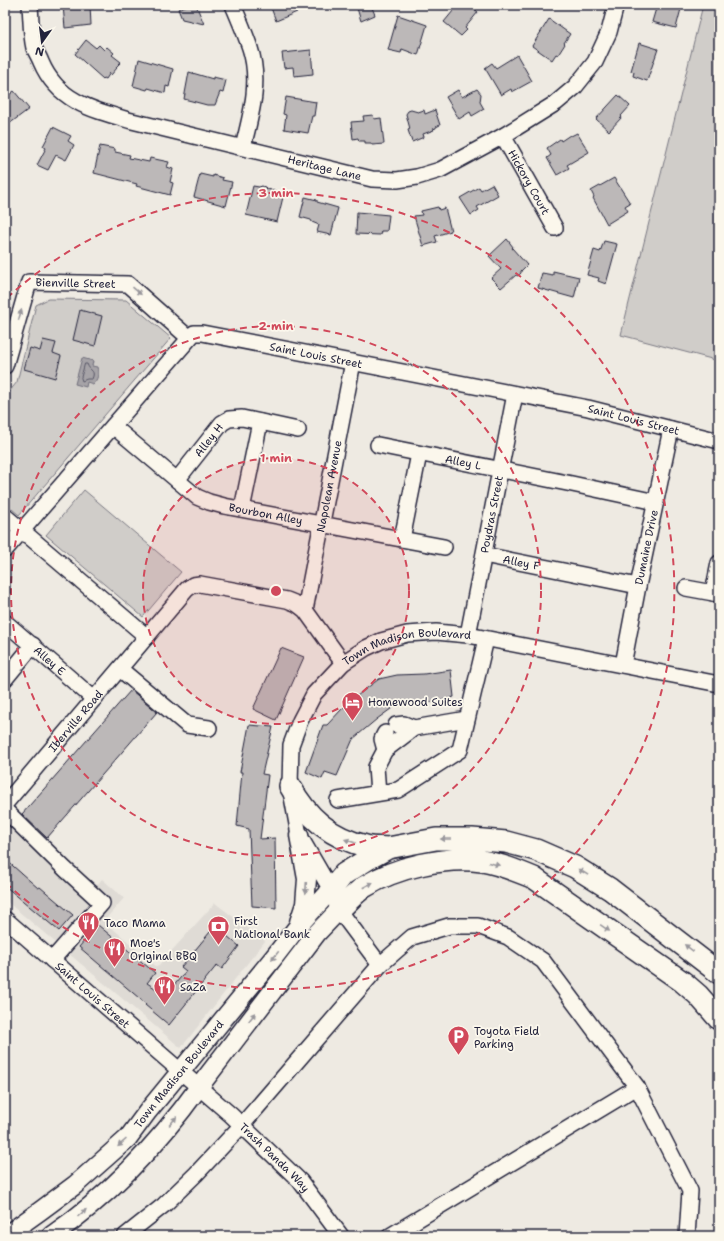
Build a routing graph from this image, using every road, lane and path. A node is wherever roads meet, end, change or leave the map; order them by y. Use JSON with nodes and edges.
{"nodes":[{"id":1,"x":30,"y":5,"type":"edge"},
{"id":2,"x":233,"y":5,"type":"edge"},
{"id":3,"x":616,"y":5,"type":"edge"},
{"id":4,"x":503,"y":136,"type":"junction"},
{"id":5,"x":242,"y":147,"type":"junction"},
{"id":6,"x":555,"y":228,"type":"dead end"},
{"id":7,"x":189,"y":338,"type":"junction"},
{"id":8,"x":352,"y":362,"type":"junction"},
{"id":9,"x":5,"y":366,"type":"edge"},
{"id":10,"x":515,"y":394,"type":"junction"},
{"id":11,"x":260,"y":422,"type":"junction"},
{"id":12,"x":113,"y":426,"type":"junction"},
{"id":13,"x":672,"y":429,"type":"junction"},
{"id":14,"x":298,"y":430,"type":"dead end"},
{"id":15,"x":719,"y":441,"type":"edge"},
{"id":16,"x":378,"y":445,"type":"dead end"},
{"id":17,"x":419,"y":454,"type":"junction"},
{"id":18,"x":500,"y":470,"type":"junction"},
{"id":19,"x":177,"y":480,"type":"junction"},
{"id":20,"x":656,"y":502,"type":"junction"},
{"id":21,"x":242,"y":509,"type":"junction"},
{"id":22,"x":5,"y":516,"type":"edge"},
{"id":23,"x":321,"y":524,"type":"junction"},
{"id":24,"x":21,"y":530,"type":"junction"},
{"id":25,"x":402,"y":539,"type":"junction"},
{"id":26,"x":444,"y":547,"type":"dead end"},
{"id":27,"x":5,"y":550,"type":"edge"},
{"id":28,"x":484,"y":555,"type":"junction"},
{"id":29,"x":719,"y":563,"type":"edge"},
{"id":30,"x":638,"y":586,"type":"junction"},
{"id":31,"x":686,"y":588,"type":"dead end"},
{"id":32,"x":716,"y":593,"type":"edge"},
{"id":33,"x":305,"y":610,"type":"junction"},
{"id":34,"x":5,"y":622,"type":"edge"},
{"id":35,"x":468,"y":635,"type":"junction"},
{"id":36,"x":147,"y":637,"type":"junction"},
{"id":37,"x":486,"y":639,"type":"junction"},
{"id":38,"x":32,"y":645,"type":"junction"},
{"id":39,"x":343,"y":663,"type":"junction"},
{"id":40,"x":623,"y":665,"type":"junction"},
{"id":41,"x":120,"y":669,"type":"junction"},
{"id":42,"x":5,"y":679,"type":"edge"},
{"id":43,"x":719,"y":684,"type":"edge"},
{"id":44,"x":94,"y":699,"type":"junction"},
{"id":45,"x":467,"y":719,"type":"junction"},
{"id":46,"x":209,"y":728,"type":"dead end"},
{"id":47,"x":414,"y":728,"type":"junction"},
{"id":48,"x":385,"y":750,"type":"junction"},
{"id":49,"x":290,"y":786,"type":"junction"},
{"id":50,"x":378,"y":794,"type":"junction"},
{"id":51,"x":338,"y":800,"type":"dead end"},
{"id":52,"x":5,"y":804,"type":"edge"},
{"id":53,"x":5,"y":810,"type":"edge"},
{"id":54,"x":300,"y":835,"type":"junction"},
{"id":55,"x":388,"y":848,"type":"junction"},
{"id":56,"x":331,"y":890,"type":"junction"},
{"id":57,"x":339,"y":910,"type":"junction"},
{"id":58,"x":5,"y":919,"type":"edge"},
{"id":59,"x":299,"y":925,"type":"junction"},
{"id":60,"x":52,"y":960,"type":"junction"},
{"id":61,"x":380,"y":965,"type":"junction"},
{"id":62,"x":719,"y":973,"type":"edge"},
{"id":63,"x":719,"y":1020,"type":"edge"},
{"id":64,"x":181,"y":1071,"type":"junction"},
{"id":65,"x":199,"y":1087,"type":"junction"},
{"id":66,"x":637,"y":1088,"type":"junction"},
{"id":67,"x":242,"y":1125,"type":"junction"},
{"id":68,"x":5,"y":1236,"type":"edge"},
{"id":69,"x":51,"y":1236,"type":"edge"},
{"id":70,"x":125,"y":1236,"type":"edge"},
{"id":71,"x":341,"y":1236,"type":"edge"},
{"id":72,"x":390,"y":1236,"type":"edge"},
{"id":73,"x":687,"y":1236,"type":"edge"}],
"edges":[{"from":1,"to":5,"type":"street","name":"Heritage Lane"},
{"from":2,"to":5,"type":"street"},
{"from":3,"to":4,"type":"street","name":"Heritage Lane"},
{"from":4,"to":5,"type":"street","name":"Heritage Lane"},
{"from":4,"to":6,"type":"street","name":"Hickory Court"},
{"from":7,"to":8,"type":"street","name":"Saint Louis Street"},
{"from":9,"to":7,"type":"street","name":"Bienville Street","one_way":true},
{"from":7,"to":12,"type":"street"},
{"from":8,"to":10,"type":"street","name":"Saint Louis Street"},
{"from":8,"to":23,"type":"street","name":"Napolean Avenue"},
{"from":10,"to":13,"type":"street","name":"Saint Louis Street"},
{"from":10,"to":18,"type":"street","name":"Poydras Street"},
{"from":11,"to":14,"type":"street","name":"Alley H"},
{"from":11,"to":19,"type":"street","name":"Alley H"},
{"from":11,"to":21,"type":"street"},
{"from":12,"to":19,"type":"street","name":"Bourbon Alley"},
{"from":12,"to":24,"type":"street"},
{"from":13,"to":15,"type":"street","name":"Saint Louis Street"},
{"from":13,"to":20,"type":"street","name":"Dumaine Drive"},
{"from":16,"to":17,"type":"street","name":"Alley L"},
{"from":17,"to":18,"type":"street","name":"Alley L"},
{"from":17,"to":25,"type":"street"},
{"from":18,"to":20,"type":"street","name":"Alley L"},
{"from":18,"to":28,"type":"street","name":"Poydras Street"},
{"from":19,"to":21,"type":"street","name":"Bourbon Alley"},
{"from":20,"to":30,"type":"street","name":"Dumaine Drive"},
{"from":21,"to":23,"type":"street","name":"Bourbon Alley"},
{"from":22,"to":24,"type":"street"},
{"from":23,"to":25,"type":"street","name":"Bourbon Alley"},
{"from":23,"to":33,"type":"street","name":"Napolean Avenue"},
{"from":24,"to":27,"type":"street"},
{"from":24,"to":36,"type":"street"},
{"from":25,"to":26,"type":"street","name":"Bourbon Alley"},
{"from":28,"to":30,"type":"street","name":"Alley F"},
{"from":28,"to":35,"type":"street","name":"Poydras Street"},
{"from":29,"to":32,"type":"street"},
{"from":30,"to":40,"type":"street","name":"Dumaine Drive"},
{"from":31,"to":32,"type":"street"},
{"from":33,"to":36,"type":"street","name":"Iberville Road"},
{"from":33,"to":39,"type":"street"},
{"from":34,"to":38,"type":"street","name":"Alley E"},
{"from":35,"to":37,"type":"street","name":"Town Madison Boulevard"},
{"from":35,"to":39,"type":"street","name":"Town Madison Boulevard"},
{"from":36,"to":41,"type":"street","name":"Iberville Road"},
{"from":37,"to":40,"type":"street","name":"Town Madison Boulevard"},
{"from":37,"to":45,"type":"street"},
{"from":38,"to":42,"type":"street"},
{"from":38,"to":44,"type":"street","name":"Alley E"},
{"from":39,"to":49,"type":"street","name":"Town Madison Boulevard"},
{"from":40,"to":43,"type":"street","name":"Town Madison Boulevard"},
{"from":41,"to":44,"type":"street","name":"Iberville Road"},
{"from":41,"to":46,"type":"street"},
{"from":44,"to":52,"type":"street","name":"Iberville Road"},
{"from":45,"to":47,"type":"street"},
{"from":45,"to":50,"type":"street"},
{"from":47,"to":48,"type":"street"},
{"from":47,"to":48,"type":"street"},
{"from":48,"to":50,"type":"street"},
{"from":49,"to":54,"type":"street","name":"Town Madison Boulevard"},
{"from":55,"to":49,"type":"highway","one_way":true},
{"from":50,"to":51,"type":"street"},
{"from":53,"to":60,"type":"street"},
{"from":54,"to":56,"type":"street","name":"Town Madison Boulevard"},
{"from":54,"to":59,"type":"main road","one_way":true},
{"from":55,"to":56,"type":"highway"},
{"from":62,"to":55,"type":"highway","one_way":true},
{"from":56,"to":57,"type":"street","name":"Town Madison Boulevard"},
{"from":56,"to":59,"type":"main road","name":"Town Madison Boulevard"},
{"from":57,"to":61,"type":"street"},
{"from":57,"to":63,"type":"highway","one_way":true},
{"from":65,"to":57,"type":"main road","name":"Town Madison Boulevard","one_way":true},
{"from":58,"to":60,"type":"street","name":"Saint Louis Street"},
{"from":59,"to":64,"type":"main road","name":"Town Madison Boulevard","one_way":true},
{"from":60,"to":64,"type":"street","name":"Saint Louis Street"},
{"from":61,"to":66,"type":"street"},
{"from":61,"to":67,"type":"street"},
{"from":64,"to":65,"type":"street","name":"Saint Louis Street"},
{"from":64,"to":68,"type":"main road","name":"Town Madison Boulevard","one_way":true},
{"from":65,"to":67,"type":"street","name":"Trash Panda Way"},
{"from":69,"to":65,"type":"main road","name":"Town Madison Boulevard","one_way":true},
{"from":66,"to":72,"type":"street"},
{"from":66,"to":73,"type":"street"},
{"from":67,"to":70,"type":"street"},
{"from":67,"to":71,"type":"street","name":"Trash Panda Way"}]}
